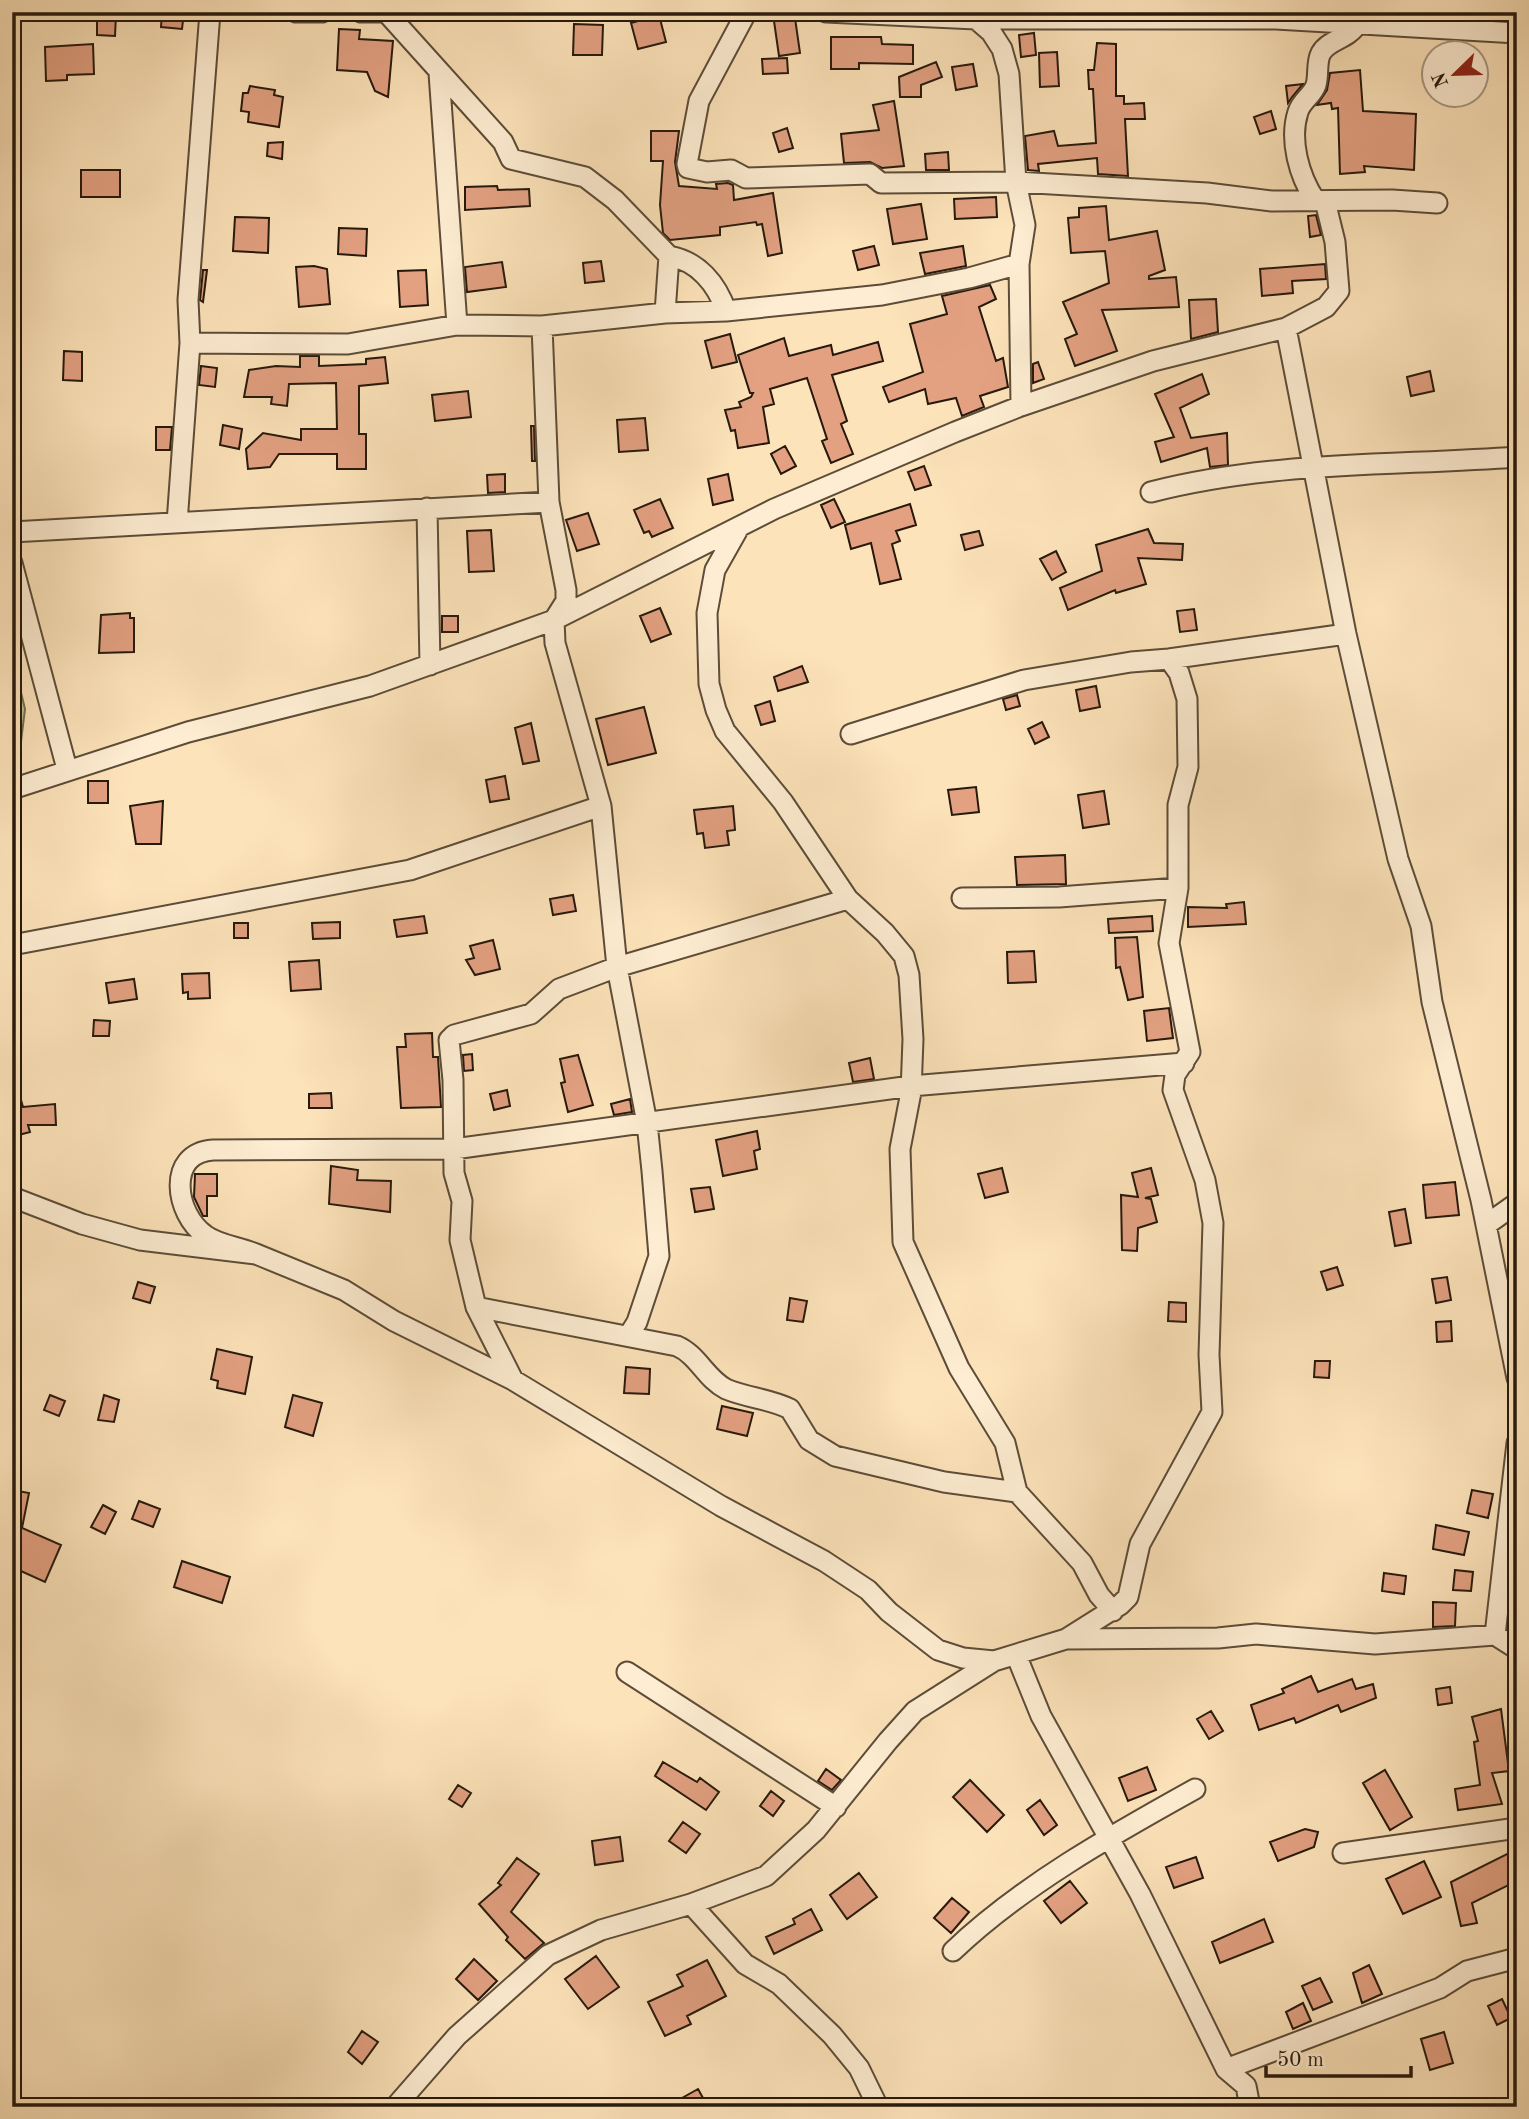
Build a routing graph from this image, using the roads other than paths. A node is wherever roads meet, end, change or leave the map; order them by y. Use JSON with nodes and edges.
{"nodes":[{"id":1,"x":210,"y":12,"type":"edge"},
{"id":2,"x":296,"y":12,"type":"edge"},
{"id":3,"x":322,"y":12,"type":"edge"},
{"id":4,"x":361,"y":12,"type":"edge"},
{"id":5,"x":387,"y":12,"type":"edge"},
{"id":6,"x":736,"y":12,"type":"edge"},
{"id":7,"x":748,"y":12,"type":"edge"},
{"id":8,"x":827,"y":12,"type":"edge"},
{"id":9,"x":1276,"y":15,"type":"edge"},
{"id":10,"x":976,"y":19,"type":"junction"},
{"id":11,"x":1444,"y":20,"type":"edge"},
{"id":12,"x":1358,"y":23,"type":"junction"},
{"id":13,"x":1517,"y":33,"type":"edge"},
{"id":14,"x":439,"y":73,"type":"junction"},
{"id":15,"x":1016,"y":182,"type":"junction"},
{"id":16,"x":1320,"y":200,"type":"junction"},
{"id":17,"x":1437,"y":204,"type":"dead end"},
{"id":18,"x":669,"y":256,"type":"junction"},
{"id":19,"x":1019,"y":264,"type":"junction"},
{"id":20,"x":726,"y":311,"type":"junction"},
{"id":21,"x":665,"y":313,"type":"junction"},
{"id":22,"x":457,"y":325,"type":"junction"},
{"id":23,"x":542,"y":326,"type":"junction"},
{"id":24,"x":1286,"y":328,"type":"junction"},
{"id":25,"x":190,"y":343,"type":"junction"},
{"id":26,"x":1021,"y":406,"type":"junction"},
{"id":27,"x":1517,"y":457,"type":"edge"},
{"id":28,"x":1316,"y":466,"type":"junction"},
{"id":29,"x":1151,"y":492,"type":"dead end"},
{"id":30,"x":549,"y":502,"type":"junction"},
{"id":31,"x":427,"y":508,"type":"junction"},
{"id":32,"x":177,"y":523,"type":"junction"},
{"id":33,"x":740,"y":527,"type":"junction"},
{"id":34,"x":12,"y":532,"type":"edge"},
{"id":35,"x":12,"y":563,"type":"edge"},
{"id":36,"x":554,"y":620,"type":"junction"},
{"id":37,"x":1346,"y":634,"type":"junction"},
{"id":38,"x":1170,"y":659,"type":"junction"},
{"id":39,"x":430,"y":665,"type":"junction"},
{"id":40,"x":851,"y":734,"type":"dead end"},
{"id":41,"x":68,"y":769,"type":"junction"},
{"id":42,"x":12,"y":789,"type":"edge"},
{"id":43,"x":601,"y":806,"type":"junction"},
{"id":44,"x":1178,"y":888,"type":"junction"},
{"id":45,"x":962,"y":898,"type":"dead end"},
{"id":46,"x":848,"y":899,"type":"junction"},
{"id":47,"x":12,"y":945,"type":"edge"},
{"id":48,"x":617,"y":967,"type":"junction"},
{"id":49,"x":1184,"y":1063,"type":"junction"},
{"id":50,"x":911,"y":1086,"type":"junction"},
{"id":51,"x":647,"y":1123,"type":"junction"},
{"id":52,"x":454,"y":1149,"type":"junction"},
{"id":53,"x":12,"y":1197,"type":"edge"},
{"id":54,"x":1517,"y":1203,"type":"edge"},
{"id":55,"x":1486,"y":1225,"type":"junction"},
{"id":56,"x":256,"y":1254,"type":"junction"},
{"id":57,"x":476,"y":1307,"type":"junction"},
{"id":58,"x":629,"y":1335,"type":"junction"},
{"id":59,"x":1517,"y":1378,"type":"edge"},
{"id":60,"x":513,"y":1380,"type":"junction"},
{"id":61,"x":1517,"y":1443,"type":"edge"},
{"id":62,"x":1017,"y":1492,"type":"junction"},
{"id":63,"x":1112,"y":1611,"type":"junction"},
{"id":64,"x":1495,"y":1635,"type":"junction"},
{"id":65,"x":1066,"y":1639,"type":"junction"},
{"id":66,"x":1517,"y":1649,"type":"edge"},
{"id":67,"x":1017,"y":1657,"type":"junction"},
{"id":68,"x":994,"y":1661,"type":"junction"},
{"id":69,"x":627,"y":1672,"type":"dead end"},
{"id":70,"x":1195,"y":1789,"type":"dead end"},
{"id":71,"x":836,"y":1807,"type":"junction"},
{"id":72,"x":1517,"y":1828,"type":"edge"},
{"id":73,"x":1108,"y":1837,"type":"junction"},
{"id":74,"x":1343,"y":1853,"type":"dead end"},
{"id":75,"x":691,"y":1903,"type":"junction"},
{"id":76,"x":953,"y":1951,"type":"dead end"},
{"id":77,"x":1517,"y":1958,"type":"edge"},
{"id":78,"x":1226,"y":2069,"type":"junction"},
{"id":79,"x":395,"y":2107,"type":"edge"},
{"id":80,"x":878,"y":2107,"type":"edge"},
{"id":81,"x":1250,"y":2107,"type":"edge"}],
"edges":[{"from":1,"to":25,"type":"street"},
{"from":2,"to":3,"type":"street"},
{"from":4,"to":5,"type":"street"},
{"from":5,"to":14,"type":"street"},
{"from":6,"to":7,"type":"street"},
{"from":7,"to":15,"type":"street"},
{"from":8,"to":10,"type":"street"},
{"from":9,"to":10,"type":"street"},
{"from":9,"to":12,"type":"street"},
{"from":10,"to":15,"type":"street"},
{"from":11,"to":12,"type":"street"},
{"from":11,"to":13,"type":"street"},
{"from":12,"to":16,"type":"street"},
{"from":14,"to":18,"type":"street"},
{"from":14,"to":22,"type":"street"},
{"from":15,"to":16,"type":"street"},
{"from":15,"to":19,"type":"street"},
{"from":16,"to":17,"type":"street"},
{"from":16,"to":24,"type":"street"},
{"from":18,"to":20,"type":"street"},
{"from":18,"to":21,"type":"street"},
{"from":19,"to":20,"type":"street"},
{"from":19,"to":26,"type":"street"},
{"from":20,"to":21,"type":"street"},
{"from":21,"to":23,"type":"street"},
{"from":22,"to":23,"type":"street"},
{"from":22,"to":25,"type":"street"},
{"from":23,"to":30,"type":"street"},
{"from":24,"to":26,"type":"street"},
{"from":24,"to":28,"type":"street"},
{"from":25,"to":32,"type":"street"},
{"from":26,"to":33,"type":"street"},
{"from":27,"to":28,"type":"street"},
{"from":28,"to":29,"type":"street"},
{"from":28,"to":37,"type":"street"},
{"from":30,"to":31,"type":"street"},
{"from":30,"to":36,"type":"street"},
{"from":31,"to":32,"type":"street"},
{"from":31,"to":39,"type":"street"},
{"from":32,"to":34,"type":"street"},
{"from":33,"to":36,"type":"street"},
{"from":33,"to":46,"type":"street"},
{"from":35,"to":41,"type":"street"},
{"from":36,"to":39,"type":"street"},
{"from":36,"to":43,"type":"street"},
{"from":37,"to":38,"type":"street"},
{"from":37,"to":55,"type":"street"},
{"from":38,"to":40,"type":"street"},
{"from":38,"to":44,"type":"street"},
{"from":39,"to":41,"type":"street"},
{"from":41,"to":42,"type":"street"},
{"from":43,"to":47,"type":"street"},
{"from":43,"to":48,"type":"street"},
{"from":44,"to":45,"type":"street"},
{"from":44,"to":49,"type":"street"},
{"from":46,"to":48,"type":"street"},
{"from":46,"to":50,"type":"street"},
{"from":48,"to":51,"type":"street"},
{"from":48,"to":52,"type":"street"},
{"from":49,"to":50,"type":"street"},
{"from":49,"to":63,"type":"street"},
{"from":50,"to":51,"type":"street"},
{"from":50,"to":62,"type":"street"},
{"from":51,"to":52,"type":"street"},
{"from":51,"to":58,"type":"street"},
{"from":52,"to":56,"type":"street"},
{"from":52,"to":57,"type":"street"},
{"from":53,"to":56,"type":"street"},
{"from":54,"to":55,"type":"street"},
{"from":55,"to":59,"type":"street"},
{"from":56,"to":60,"type":"street"},
{"from":57,"to":58,"type":"street"},
{"from":57,"to":60,"type":"street"},
{"from":58,"to":62,"type":"street"},
{"from":60,"to":68,"type":"street"},
{"from":61,"to":64,"type":"street"},
{"from":62,"to":63,"type":"street"},
{"from":63,"to":65,"type":"street"},
{"from":64,"to":65,"type":"street"},
{"from":64,"to":66,"type":"street"},
{"from":65,"to":67,"type":"street"},
{"from":67,"to":68,"type":"street"},
{"from":67,"to":73,"type":"street"},
{"from":68,"to":71,"type":"street"},
{"from":69,"to":71,"type":"street"},
{"from":70,"to":73,"type":"street"},
{"from":71,"to":75,"type":"street"},
{"from":72,"to":74,"type":"street"},
{"from":73,"to":76,"type":"street"},
{"from":73,"to":78,"type":"street"},
{"from":75,"to":79,"type":"street"},
{"from":75,"to":80,"type":"street"},
{"from":77,"to":78,"type":"street"},
{"from":78,"to":81,"type":"street"}]}
